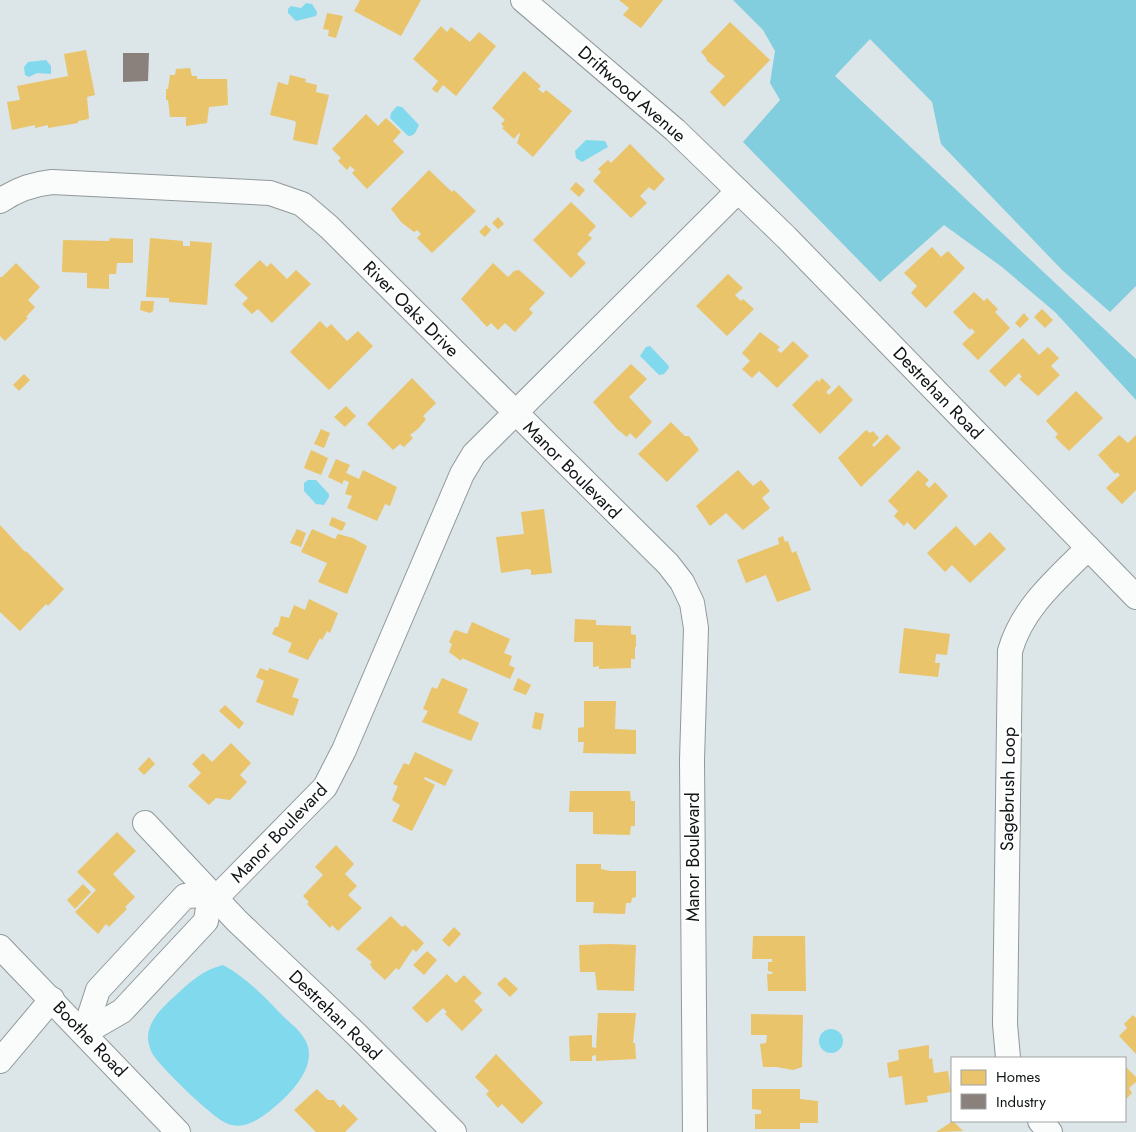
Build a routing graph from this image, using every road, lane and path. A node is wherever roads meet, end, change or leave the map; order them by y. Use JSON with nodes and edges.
{"nodes":[{"id":1,"x":523,"y":0,"type":"edge"},
{"id":2,"x":738,"y":191,"type":"junction"},
{"id":3,"x":0,"y":201,"type":"edge"},
{"id":4,"x":515,"y":412,"type":"junction"},
{"id":5,"x":1088,"y":548,"type":"junction"},
{"id":6,"x":1136,"y":597,"type":"edge"},
{"id":7,"x":145,"y":823,"type":"dead end"},
{"id":8,"x":213,"y":896,"type":"junction"},
{"id":9,"x":1,"y":951,"type":"edge"},
{"id":10,"x":52,"y":999,"type":"junction"},
{"id":11,"x":84,"y":1033,"type":"junction"},
{"id":12,"x":1008,"y":1057,"type":"edge"},
{"id":13,"x":0,"y":1061,"type":"edge"},
{"id":14,"x":1041,"y":1122,"type":"edge"},
{"id":15,"x":178,"y":1132,"type":"edge"},
{"id":16,"x":454,"y":1132,"type":"edge"},
{"id":17,"x":695,"y":1132,"type":"edge"},
{"id":18,"x":1050,"y":1132,"type":"edge"}],
"edges":[{"from":1,"to":2,"type":"street","name":"Driftwood Avenue"},
{"from":2,"to":4,"type":"street"},
{"from":2,"to":5,"type":"street","name":"Destrehan Road"},
{"from":3,"to":4,"type":"street","name":"River Oaks Drive"},
{"from":4,"to":8,"type":"street","name":"Manor Boulevard"},
{"from":4,"to":17,"type":"street","name":"Manor Boulevard"},
{"from":5,"to":6,"type":"street","name":"Destrehan Road"},
{"from":5,"to":12,"type":"street","name":"Sagebrush Loop"},
{"from":7,"to":8,"type":"street","name":"Destrehan Road"},
{"from":8,"to":11,"type":"street"},
{"from":8,"to":11,"type":"street"},
{"from":8,"to":16,"type":"street","name":"Destrehan Road"},
{"from":9,"to":10,"type":"street","name":"Boothe Road"},
{"from":10,"to":11,"type":"street","name":"Boothe Road"},
{"from":10,"to":13,"type":"street"},
{"from":11,"to":15,"type":"street","name":"Boothe Road"},
{"from":14,"to":18,"type":"street"}]}
